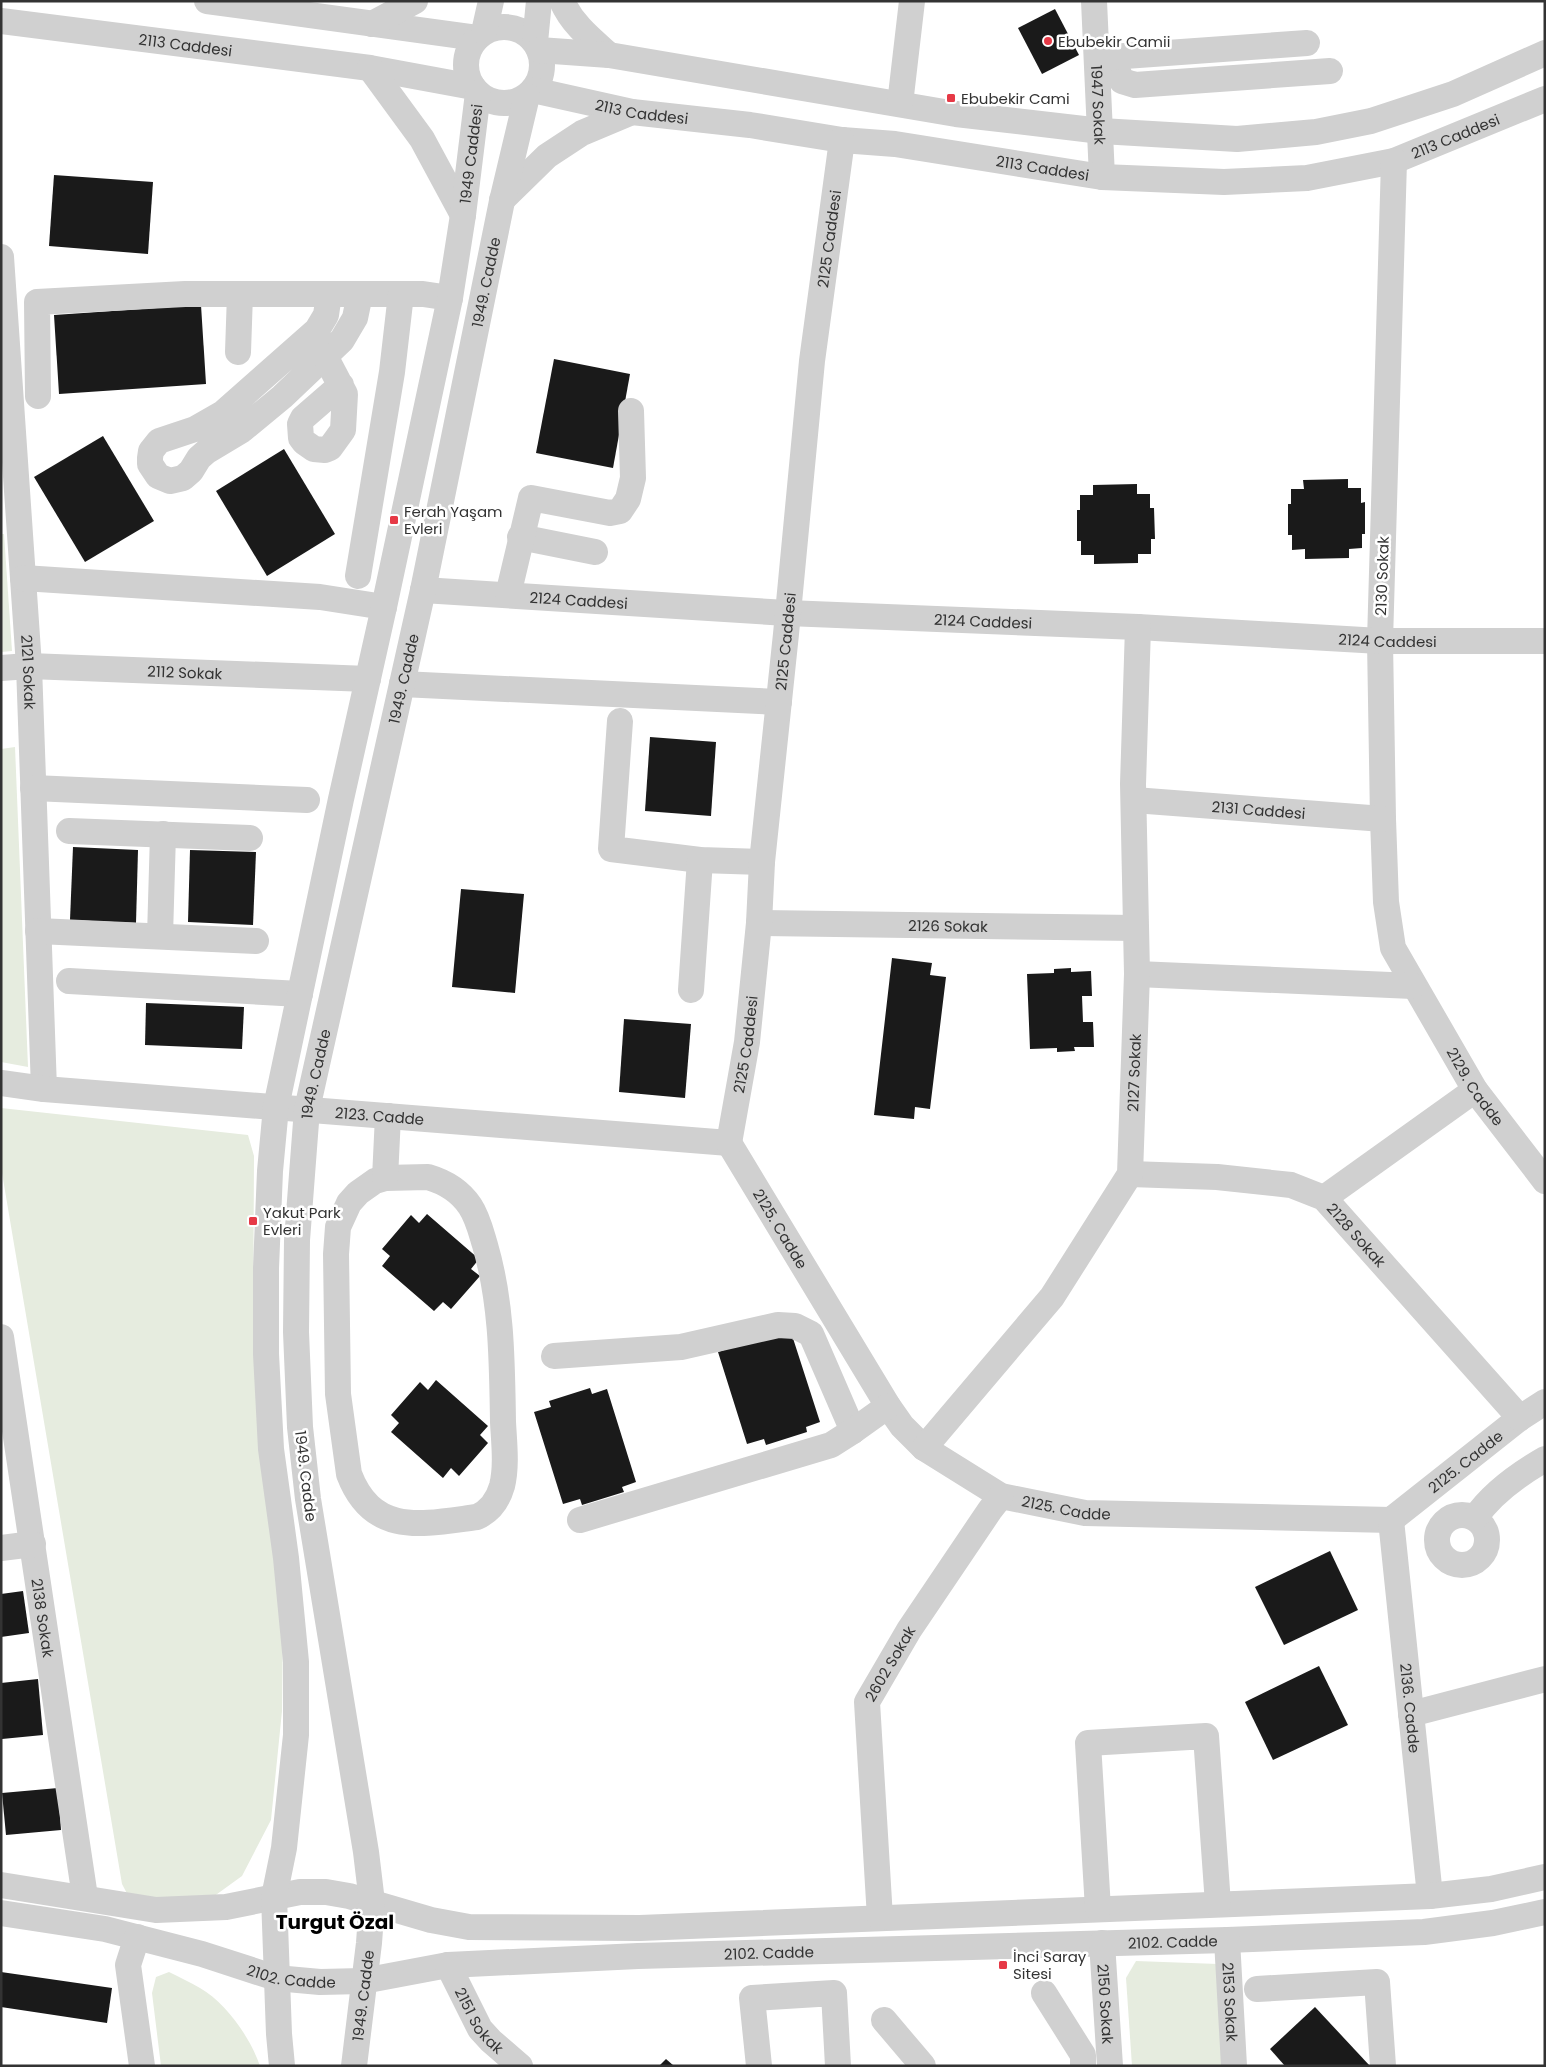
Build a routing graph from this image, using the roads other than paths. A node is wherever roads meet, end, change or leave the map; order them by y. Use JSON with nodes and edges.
{"nodes":[{"id":1,"x":207,"y":1,"type":"edge"},
{"id":2,"x":415,"y":1,"type":"edge"},
{"id":3,"x":490,"y":1,"type":"edge"},
{"id":4,"x":539,"y":1,"type":"edge"},
{"id":5,"x":562,"y":1,"type":"edge"},
{"id":6,"x":912,"y":1,"type":"edge"},
{"id":7,"x":1094,"y":1,"type":"edge"},
{"id":8,"x":1,"y":21,"type":"edge"},
{"id":9,"x":372,"y":24,"type":"junction"},
{"id":10,"x":480,"y":35,"type":"junction"},
{"id":11,"x":1307,"y":44,"type":"dead end"},
{"id":12,"x":537,"y":46,"type":"junction"},
{"id":13,"x":1545,"y":53,"type":"edge"},
{"id":14,"x":609,"y":55,"type":"junction"},
{"id":15,"x":1107,"y":57,"type":"junction"},
{"id":16,"x":370,"y":68,"type":"junction"},
{"id":17,"x":1330,"y":71,"type":"dead end"},
{"id":18,"x":475,"y":90,"type":"junction"},
{"id":19,"x":530,"y":93,"type":"junction"},
{"id":20,"x":1545,"y":99,"type":"edge"},
{"id":21,"x":900,"y":104,"type":"junction"},
{"id":22,"x":632,"y":112,"type":"junction"},
{"id":23,"x":1101,"y":131,"type":"junction"},
{"id":24,"x":842,"y":140,"type":"junction"},
{"id":25,"x":1394,"y":161,"type":"junction"},
{"id":26,"x":1102,"y":177,"type":"junction"},
{"id":27,"x":502,"y":201,"type":"junction"},
{"id":28,"x":463,"y":215,"type":"junction"},
{"id":29,"x":1,"y":257,"type":"edge"},
{"id":30,"x":240,"y":294,"type":"junction"},
{"id":31,"x":329,"y":294,"type":"junction"},
{"id":32,"x":360,"y":294,"type":"junction"},
{"id":33,"x":401,"y":294,"type":"junction"},
{"id":34,"x":450,"y":298,"type":"junction"},
{"id":35,"x":238,"y":352,"type":"dead end"},
{"id":36,"x":326,"y":356,"type":"junction"},
{"id":37,"x":341,"y":386,"type":"dead end"},
{"id":38,"x":38,"y":396,"type":"dead end"},
{"id":39,"x":631,"y":411,"type":"dead end"},
{"id":40,"x":520,"y":538,"type":"junction"},
{"id":41,"x":595,"y":552,"type":"dead end"},
{"id":42,"x":358,"y":576,"type":"dead end"},
{"id":43,"x":23,"y":578,"type":"junction"},
{"id":44,"x":423,"y":590,"type":"junction"},
{"id":45,"x":508,"y":595,"type":"junction"},
{"id":46,"x":384,"y":607,"type":"junction"},
{"id":47,"x":787,"y":613,"type":"junction"},
{"id":48,"x":1138,"y":627,"type":"junction"},
{"id":49,"x":1545,"y":641,"type":"edge"},
{"id":50,"x":1380,"y":642,"type":"junction"},
{"id":51,"x":29,"y":666,"type":"junction"},
{"id":52,"x":1,"y":668,"type":"edge"},
{"id":53,"x":368,"y":679,"type":"junction"},
{"id":54,"x":402,"y":684,"type":"junction"},
{"id":55,"x":778,"y":702,"type":"junction"},
{"id":56,"x":620,"y":721,"type":"dead end"},
{"id":57,"x":33,"y":788,"type":"junction"},
{"id":58,"x":307,"y":800,"type":"dead end"},
{"id":59,"x":1134,"y":800,"type":"junction"},
{"id":60,"x":1383,"y":819,"type":"junction"},
{"id":61,"x":69,"y":832,"type":"dead end"},
{"id":62,"x":163,"y":834,"type":"junction"},
{"id":63,"x":250,"y":838,"type":"dead end"},
{"id":64,"x":700,"y":860,"type":"junction"},
{"id":65,"x":762,"y":862,"type":"junction"},
{"id":66,"x":759,"y":923,"type":"junction"},
{"id":67,"x":1136,"y":928,"type":"junction"},
{"id":68,"x":38,"y":931,"type":"junction"},
{"id":69,"x":160,"y":936,"type":"junction"},
{"id":70,"x":256,"y":941,"type":"dead end"},
{"id":71,"x":1137,"y":974,"type":"junction"},
{"id":72,"x":69,"y":981,"type":"dead end"},
{"id":73,"x":1413,"y":986,"type":"junction"},
{"id":74,"x":691,"y":990,"type":"dead end"},
{"id":75,"x":300,"y":994,"type":"junction"},
{"id":76,"x":1,"y":1083,"type":"edge"},
{"id":77,"x":44,"y":1089,"type":"junction"},
{"id":78,"x":1474,"y":1090,"type":"junction"},
{"id":79,"x":276,"y":1108,"type":"junction"},
{"id":80,"x":307,"y":1109,"type":"junction"},
{"id":81,"x":388,"y":1116,"type":"junction"},
{"id":82,"x":729,"y":1143,"type":"junction"},
{"id":83,"x":1130,"y":1174,"type":"junction"},
{"id":84,"x":385,"y":1178,"type":"junction"},
{"id":85,"x":1545,"y":1181,"type":"edge"},
{"id":86,"x":1324,"y":1198,"type":"junction"},
{"id":87,"x":2,"y":1347,"type":"edge"},
{"id":88,"x":554,"y":1356,"type":"dead end"},
{"id":89,"x":1545,"y":1402,"type":"edge"},
{"id":90,"x":888,"y":1406,"type":"junction"},
{"id":91,"x":6,"y":1408,"type":"edge"},
{"id":92,"x":1520,"y":1418,"type":"junction"},
{"id":93,"x":853,"y":1431,"type":"junction"},
{"id":94,"x":924,"y":1448,"type":"junction"},
{"id":95,"x":1545,"y":1459,"type":"edge"},
{"id":96,"x":1001,"y":1496,"type":"junction"},
{"id":97,"x":1475,"y":1518,"type":"dead end"},
{"id":98,"x":580,"y":1520,"type":"dead end"},
{"id":99,"x":1391,"y":1520,"type":"junction"},
{"id":100,"x":33,"y":1544,"type":"junction"},
{"id":101,"x":1,"y":1548,"type":"edge"},
{"id":102,"x":1545,"y":1679,"type":"edge"},
{"id":103,"x":1411,"y":1714,"type":"junction"},
{"id":104,"x":1545,"y":1877,"type":"edge"},
{"id":105,"x":1,"y":1885,"type":"edge"},
{"id":106,"x":1430,"y":1896,"type":"junction"},
{"id":107,"x":85,"y":1897,"type":"junction"},
{"id":108,"x":274,"y":1897,"type":"junction"},
{"id":109,"x":372,"y":1902,"type":"junction"},
{"id":110,"x":1218,"y":1904,"type":"junction"},
{"id":111,"x":1098,"y":1909,"type":"junction"},
{"id":112,"x":1545,"y":1912,"type":"edge"},
{"id":113,"x":1,"y":1913,"type":"edge"},
{"id":114,"x":880,"y":1918,"type":"junction"},
{"id":115,"x":136,"y":1937,"type":"junction"},
{"id":116,"x":1227,"y":1940,"type":"junction"},
{"id":117,"x":1102,"y":1943,"type":"junction"},
{"id":118,"x":448,"y":1966,"type":"junction"},
{"id":119,"x":276,"y":1978,"type":"junction"},
{"id":120,"x":363,"y":1981,"type":"junction"},
{"id":121,"x":1257,"y":1989,"type":"dead end"},
{"id":122,"x":1044,"y":1993,"type":"dead end"},
{"id":123,"x":884,"y":2020,"type":"dead end"},
{"id":124,"x":142,"y":2066,"type":"edge"},
{"id":125,"x":282,"y":2066,"type":"edge"},
{"id":126,"x":354,"y":2066,"type":"edge"},
{"id":127,"x":520,"y":2066,"type":"edge"},
{"id":128,"x":759,"y":2066,"type":"edge"},
{"id":129,"x":838,"y":2066,"type":"edge"},
{"id":130,"x":923,"y":2066,"type":"edge"},
{"id":131,"x":1083,"y":2066,"type":"edge"},
{"id":132,"x":1110,"y":2066,"type":"edge"},
{"id":133,"x":1234,"y":2066,"type":"edge"},
{"id":134,"x":1382,"y":2066,"type":"edge"}],
"edges":[{"from":1,"to":9,"type":"street"},
{"from":2,"to":9,"type":"street"},
{"from":3,"to":10,"type":"street"},
{"from":4,"to":12,"type":"street"},
{"from":5,"to":14,"type":"street"},
{"from":6,"to":21,"type":"street"},
{"from":7,"to":15,"type":"street","name":"1947 Sokak"},
{"from":8,"to":16,"type":"street","name":"2113 Caddesi"},
{"from":9,"to":10,"type":"street"},
{"from":10,"to":12,"type":"street"},
{"from":10,"to":18,"type":"street"},
{"from":11,"to":15,"type":"street"},
{"from":12,"to":14,"type":"street"},
{"from":12,"to":19,"type":"street"},
{"from":13,"to":23,"type":"street"},
{"from":14,"to":21,"type":"street"},
{"from":15,"to":17,"type":"street"},
{"from":15,"to":23,"type":"street","name":"1947 Sokak"},
{"from":16,"to":18,"type":"street","name":"2113 Caddesi"},
{"from":16,"to":28,"type":"street"},
{"from":18,"to":19,"type":"street"},
{"from":18,"to":28,"type":"street","name":"1949 Caddesi"},
{"from":19,"to":22,"type":"street","name":"2113 Caddesi"},
{"from":19,"to":27,"type":"street","name":"1949. Cadde"},
{"from":20,"to":25,"type":"street","name":"2113 Caddesi"},
{"from":21,"to":23,"type":"street"},
{"from":22,"to":24,"type":"street","name":"2113 Caddesi"},
{"from":22,"to":27,"type":"street"},
{"from":23,"to":26,"type":"street","name":"1947 Sokak"},
{"from":24,"to":26,"type":"street","name":"2113 Caddesi"},
{"from":24,"to":47,"type":"street","name":"2125 Caddesi"},
{"from":25,"to":26,"type":"street","name":"2113 Caddesi"},
{"from":25,"to":50,"type":"street","name":"2130 Sokak"},
{"from":27,"to":44,"type":"street","name":"1949. Cadde"},
{"from":28,"to":34,"type":"street","name":"1949. Cadde"},
{"from":29,"to":43,"type":"street","name":"2121 Sokak"},
{"from":30,"to":31,"type":"street"},
{"from":30,"to":35,"type":"street"},
{"from":30,"to":38,"type":"street"},
{"from":31,"to":32,"type":"street"},
{"from":31,"to":36,"type":"street"},
{"from":32,"to":33,"type":"street"},
{"from":32,"to":36,"type":"street"},
{"from":33,"to":34,"type":"street"},
{"from":33,"to":42,"type":"street"},
{"from":34,"to":46,"type":"street","name":"1949. Cadde"},
{"from":36,"to":37,"type":"street"},
{"from":39,"to":40,"type":"street"},
{"from":40,"to":41,"type":"street"},
{"from":40,"to":45,"type":"street"},
{"from":43,"to":46,"type":"street"},
{"from":43,"to":51,"type":"street","name":"2121 Sokak"},
{"from":44,"to":45,"type":"street","name":"2124 Caddesi"},
{"from":44,"to":54,"type":"street","name":"1949. Cadde"},
{"from":45,"to":47,"type":"street","name":"2124 Caddesi"},
{"from":46,"to":53,"type":"street","name":"1949. Cadde"},
{"from":47,"to":48,"type":"street","name":"2124 Caddesi"},
{"from":47,"to":55,"type":"street","name":"2125 Caddesi"},
{"from":48,"to":50,"type":"street","name":"2124 Caddesi"},
{"from":48,"to":59,"type":"street","name":"2127 Sokak"},
{"from":49,"to":50,"type":"street","name":"2124 Caddesi"},
{"from":50,"to":60,"type":"street","name":"2130 Sokak"},
{"from":51,"to":52,"type":"street","name":"2112 Sokak"},
{"from":51,"to":53,"type":"street","name":"2112 Sokak"},
{"from":51,"to":57,"type":"street","name":"2121 Sokak"},
{"from":53,"to":75,"type":"street","name":"1949. Cadde"},
{"from":54,"to":55,"type":"street"},
{"from":54,"to":80,"type":"street","name":"1949. Cadde"},
{"from":55,"to":65,"type":"street","name":"2125 Caddesi"},
{"from":56,"to":64,"type":"street"},
{"from":57,"to":58,"type":"street"},
{"from":57,"to":68,"type":"street","name":"2121 Sokak"},
{"from":59,"to":60,"type":"street","name":"2131 Caddesi"},
{"from":59,"to":67,"type":"street","name":"2127 Sokak"},
{"from":60,"to":73,"type":"street","name":"2130 Sokak"},
{"from":61,"to":62,"type":"street"},
{"from":62,"to":63,"type":"street"},
{"from":62,"to":69,"type":"street"},
{"from":64,"to":65,"type":"street"},
{"from":64,"to":74,"type":"street"},
{"from":65,"to":66,"type":"street","name":"2125 Caddesi"},
{"from":66,"to":67,"type":"street","name":"2126 Sokak"},
{"from":66,"to":82,"type":"street","name":"2125 Caddesi"},
{"from":67,"to":71,"type":"street","name":"2127 Sokak"},
{"from":68,"to":69,"type":"street"},
{"from":68,"to":77,"type":"street","name":"2121 Sokak"},
{"from":69,"to":70,"type":"street"},
{"from":71,"to":73,"type":"street"},
{"from":71,"to":83,"type":"street","name":"2127 Sokak"},
{"from":72,"to":75,"type":"street"},
{"from":73,"to":78,"type":"street","name":"2129. Cadde"},
{"from":75,"to":79,"type":"street","name":"1949. Cadde"},
{"from":76,"to":77,"type":"street","name":"2123. Cadde"},
{"from":77,"to":79,"type":"street","name":"2123. Cadde"},
{"from":78,"to":85,"type":"street","name":"2129. Cadde"},
{"from":78,"to":86,"type":"street"},
{"from":79,"to":80,"type":"street","name":"2123. Cadde"},
{"from":79,"to":108,"type":"street","name":"1949. Cadde"},
{"from":80,"to":81,"type":"street","name":"2123. Cadde"},
{"from":80,"to":109,"type":"street","name":"1949. Cadde"},
{"from":81,"to":82,"type":"street","name":"2123. Cadde"},
{"from":81,"to":84,"type":"street"},
{"from":82,"to":90,"type":"street","name":"2125. Cadde"},
{"from":83,"to":86,"type":"street","name":"2128 Sokak"},
{"from":83,"to":94,"type":"street"},
{"from":84,"to":84,"type":"street"},
{"from":86,"to":92,"type":"street","name":"2128 Sokak"},
{"from":87,"to":91,"type":"street","name":"2138 Sokak"},
{"from":88,"to":93,"type":"street"},
{"from":89,"to":92,"type":"street","name":"2125. Cadde"},
{"from":90,"to":93,"type":"street"},
{"from":90,"to":94,"type":"street","name":"2125. Cadde"},
{"from":91,"to":100,"type":"street","name":"2138 Sokak"},
{"from":92,"to":99,"type":"street","name":"2125. Cadde"},
{"from":93,"to":98,"type":"street"},
{"from":94,"to":96,"type":"street","name":"2125. Cadde"},
{"from":95,"to":97,"type":"street"},
{"from":96,"to":99,"type":"street","name":"2125. Cadde"},
{"from":96,"to":114,"type":"street","name":"2602 Sokak"},
{"from":99,"to":103,"type":"street","name":"2136. Cadde"},
{"from":100,"to":101,"type":"street"},
{"from":100,"to":107,"type":"street","name":"2138 Sokak"},
{"from":102,"to":103,"type":"street"},
{"from":103,"to":106,"type":"street","name":"2136. Cadde"},
{"from":104,"to":106,"type":"street","name":"2102. Cadde"},
{"from":105,"to":107,"type":"street","name":"2102. Cadde"},
{"from":106,"to":110,"type":"street","name":"2102. Cadde"},
{"from":107,"to":108,"type":"street","name":"2102. Cadde"},
{"from":108,"to":109,"type":"street","name":"2102. Cadde"},
{"from":108,"to":119,"type":"street","name":"1949. Cadde"},
{"from":109,"to":114,"type":"street","name":"2102. Cadde"},
{"from":109,"to":120,"type":"street","name":"1949. Cadde"},
{"from":110,"to":111,"type":"street","name":"2102. Cadde"},
{"from":110,"to":111,"type":"street"},
{"from":111,"to":114,"type":"street","name":"2102. Cadde"},
{"from":112,"to":116,"type":"street","name":"2102. Cadde"},
{"from":113,"to":115,"type":"street","name":"2102. Cadde"},
{"from":115,"to":119,"type":"street","name":"2102. Cadde"},
{"from":115,"to":124,"type":"street"},
{"from":116,"to":117,"type":"street","name":"2102. Cadde"},
{"from":116,"to":133,"type":"street","name":"2153 Sokak"},
{"from":117,"to":118,"type":"street","name":"2102. Cadde"},
{"from":117,"to":132,"type":"street","name":"2150 Sokak"},
{"from":118,"to":120,"type":"street","name":"2102. Cadde"},
{"from":118,"to":127,"type":"street","name":"2151 Sokak"},
{"from":119,"to":120,"type":"street","name":"2102. Cadde"},
{"from":119,"to":125,"type":"street","name":"1949. Cadde"},
{"from":120,"to":126,"type":"street","name":"1949. Cadde"},
{"from":121,"to":134,"type":"street"},
{"from":122,"to":131,"type":"street"},
{"from":123,"to":130,"type":"street"},
{"from":128,"to":129,"type":"street"}]}
